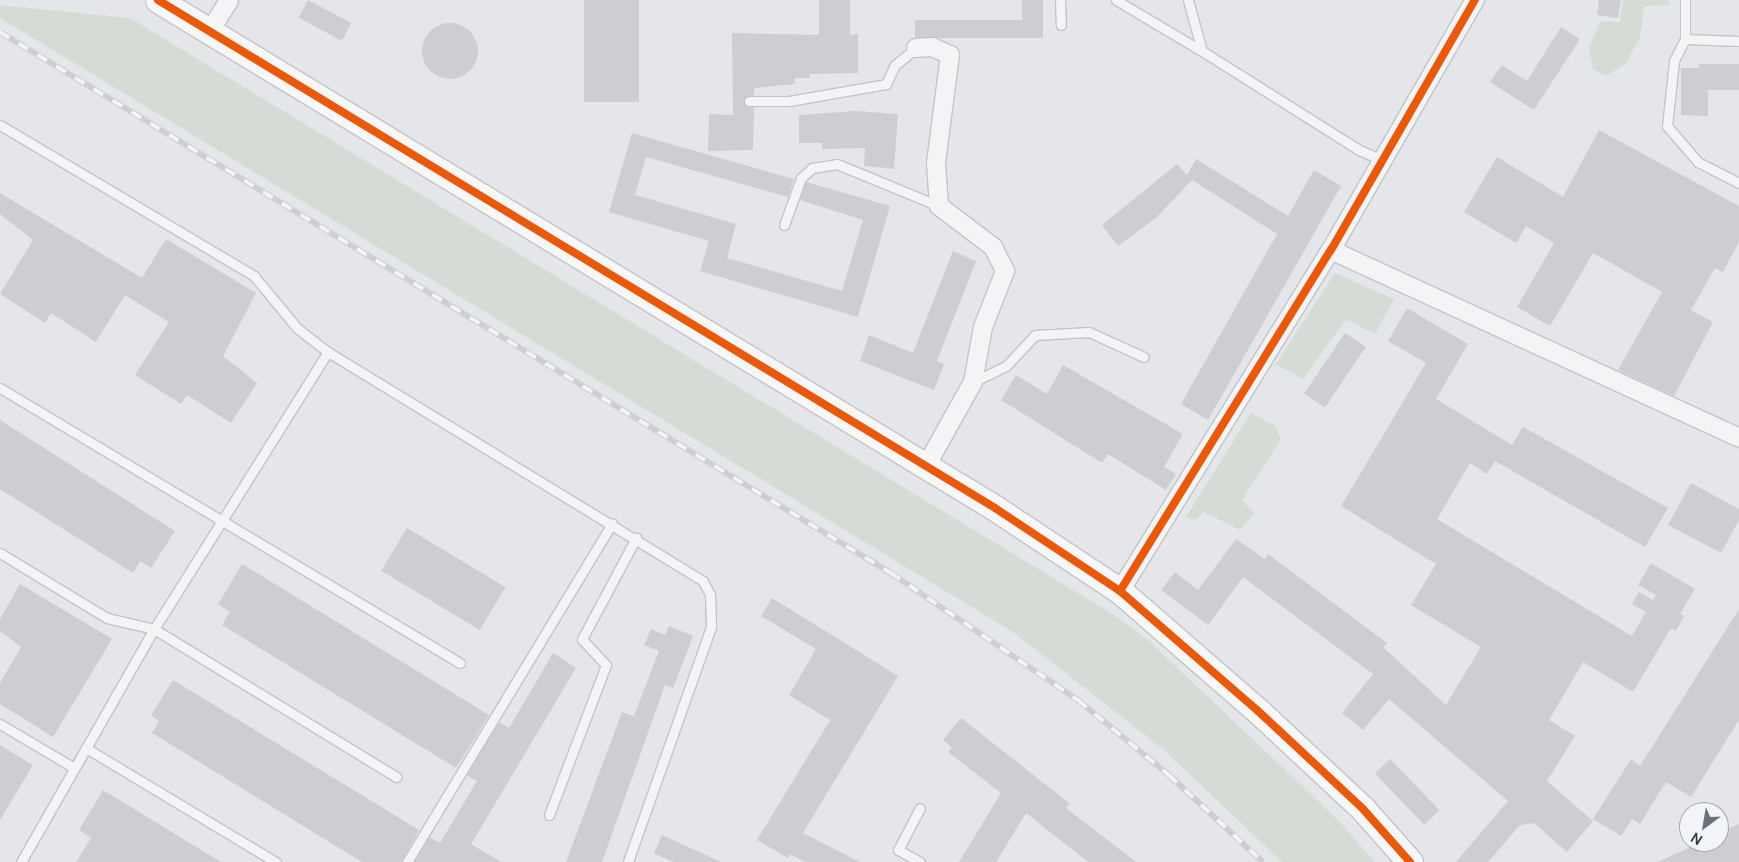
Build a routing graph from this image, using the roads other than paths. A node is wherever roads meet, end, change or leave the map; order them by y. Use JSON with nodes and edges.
{"nodes":[{"id":1,"x":158,"y":0,"type":"edge"},
{"id":2,"x":229,"y":0,"type":"edge"},
{"id":3,"x":1060,"y":0,"type":"edge"},
{"id":4,"x":1116,"y":0,"type":"edge"},
{"id":5,"x":1188,"y":0,"type":"edge"},
{"id":6,"x":1475,"y":0,"type":"edge"},
{"id":7,"x":1685,"y":0,"type":"edge"},
{"id":8,"x":1061,"y":25,"type":"dead end"},
{"id":9,"x":210,"y":31,"type":"junction"},
{"id":10,"x":1685,"y":39,"type":"junction"},
{"id":11,"x":1739,"y":41,"type":"edge"},
{"id":12,"x":916,"y":48,"type":"joint"},
{"id":13,"x":1202,"y":51,"type":"junction"},
{"id":14,"x":749,"y":102,"type":"dead end"},
{"id":15,"x":0,"y":125,"type":"edge"},
{"id":16,"x":1382,"y":160,"type":"junction"},
{"id":17,"x":1739,"y":183,"type":"edge"},
{"id":18,"x":938,"y":206,"type":"junction"},
{"id":19,"x":784,"y":225,"type":"dead end"},
{"id":20,"x":1331,"y":250,"type":"junction"},
{"id":21,"x":328,"y":352,"type":"junction"},
{"id":22,"x":1144,"y":357,"type":"dead end"},
{"id":23,"x":973,"y":382,"type":"junction"},
{"id":24,"x":0,"y":388,"type":"edge"},
{"id":25,"x":1739,"y":438,"type":"edge"},
{"id":26,"x":926,"y":466,"type":"junction"},
{"id":27,"x":224,"y":518,"type":"junction"},
{"id":28,"x":612,"y":523,"type":"junction"},
{"id":29,"x":636,"y":538,"type":"junction"},
{"id":30,"x":0,"y":553,"type":"edge"},
{"id":31,"x":1120,"y":592,"type":"junction"},
{"id":32,"x":154,"y":629,"type":"junction"},
{"id":33,"x":460,"y":662,"type":"dead end"},
{"id":34,"x":0,"y":724,"type":"edge"},
{"id":35,"x":86,"y":748,"type":"junction"},
{"id":36,"x":74,"y":768,"type":"junction"},
{"id":37,"x":396,"y":777,"type":"dead end"},
{"id":38,"x":920,"y":808,"type":"dead end"},
{"id":39,"x":549,"y":815,"type":"dead end"},
{"id":40,"x":22,"y":862,"type":"edge"},
{"id":41,"x":276,"y":862,"type":"edge"},
{"id":42,"x":407,"y":862,"type":"edge"},
{"id":43,"x":628,"y":862,"type":"edge"},
{"id":44,"x":920,"y":862,"type":"edge"},
{"id":45,"x":1410,"y":862,"type":"edge"}],
"edges":[{"from":1,"to":9,"type":"street"},
{"from":2,"to":9,"type":"street"},
{"from":3,"to":8,"type":"lane"},
{"from":4,"to":13,"type":"lane"},
{"from":5,"to":13,"type":"lane"},
{"from":6,"to":16,"type":"street"},
{"from":7,"to":10,"type":"lane"},
{"from":9,"to":26,"type":"street"},
{"from":10,"to":11,"type":"lane"},
{"from":10,"to":17,"type":"lane"},
{"from":12,"to":14,"type":"lane"},
{"from":12,"to":18,"type":"street"},
{"from":13,"to":16,"type":"lane"},
{"from":15,"to":21,"type":"lane"},
{"from":16,"to":20,"type":"street"},
{"from":18,"to":19,"type":"lane"},
{"from":18,"to":23,"type":"street"},
{"from":20,"to":25,"type":"street"},
{"from":20,"to":31,"type":"street"},
{"from":21,"to":27,"type":"lane"},
{"from":21,"to":28,"type":"lane"},
{"from":22,"to":23,"type":"lane"},
{"from":23,"to":26,"type":"street"},
{"from":24,"to":27,"type":"lane"},
{"from":26,"to":31,"type":"street"},
{"from":27,"to":32,"type":"lane"},
{"from":27,"to":33,"type":"lane"},
{"from":28,"to":29,"type":"lane"},
{"from":28,"to":42,"type":"lane"},
{"from":29,"to":39,"type":"lane"},
{"from":29,"to":43,"type":"lane"},
{"from":30,"to":32,"type":"lane"},
{"from":31,"to":45,"type":"street"},
{"from":32,"to":35,"type":"lane"},
{"from":32,"to":37,"type":"lane"},
{"from":34,"to":36,"type":"lane"},
{"from":35,"to":36,"type":"lane"},
{"from":35,"to":41,"type":"lane"},
{"from":36,"to":40,"type":"lane"},
{"from":38,"to":44,"type":"lane"}]}
